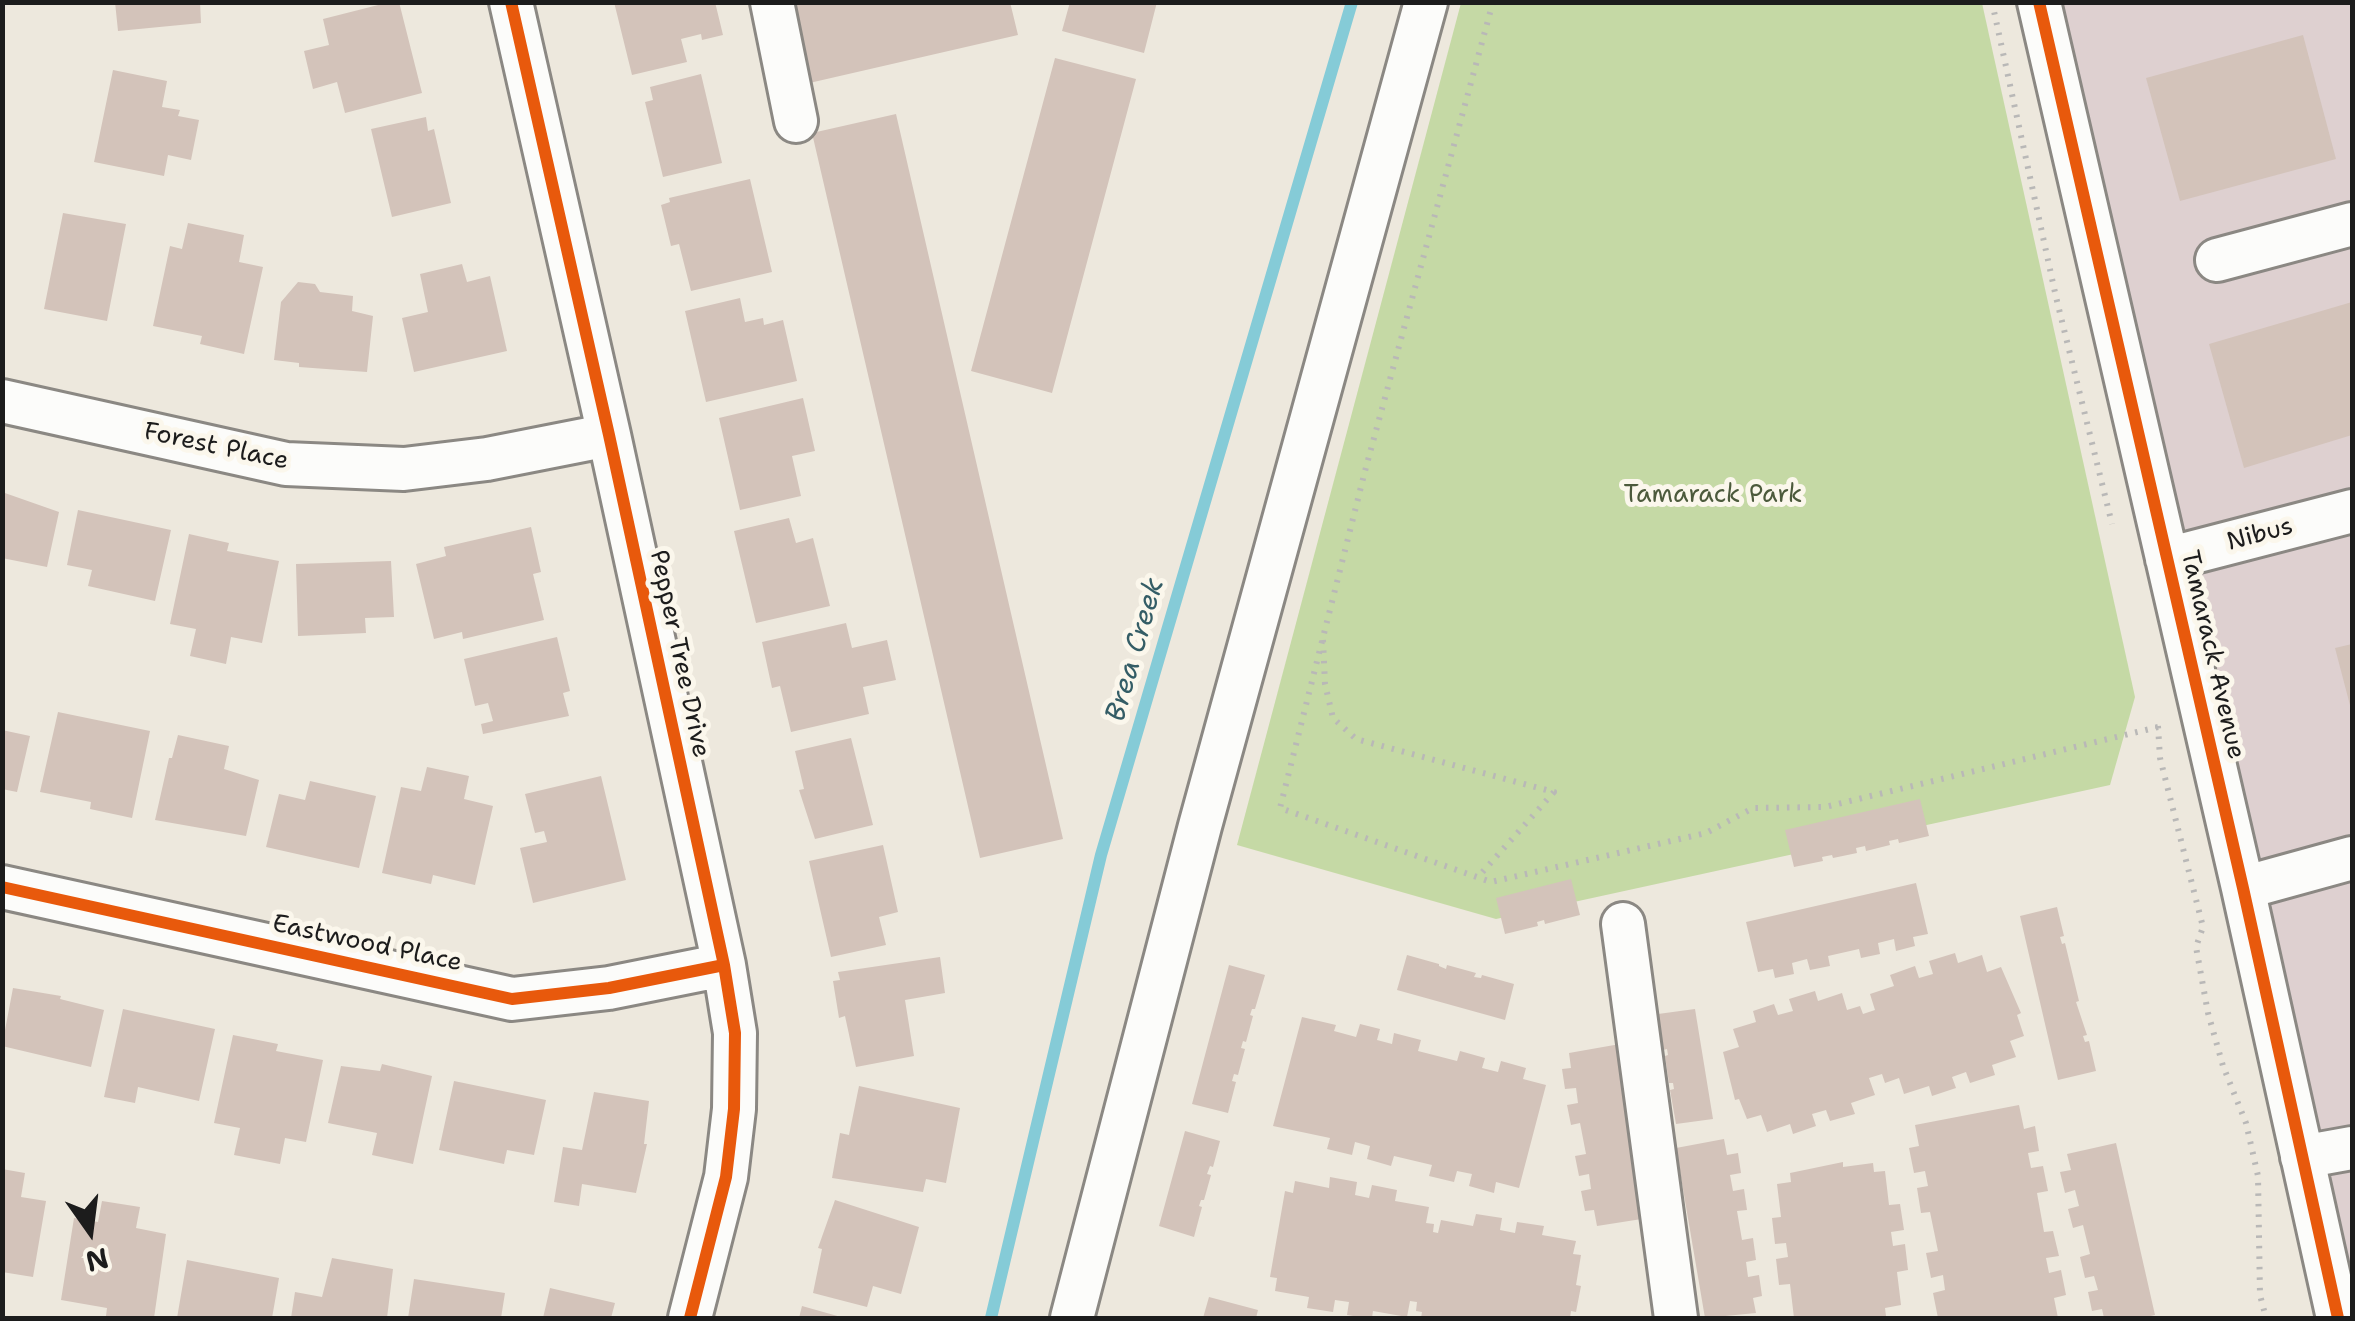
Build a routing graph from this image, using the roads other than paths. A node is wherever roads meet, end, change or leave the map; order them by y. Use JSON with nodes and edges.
{"nodes":[{"id":1,"x":511,"y":2,"type":"edge"},
{"id":2,"x":772,"y":2,"type":"edge"},
{"id":3,"x":1426,"y":2,"type":"edge"},
{"id":4,"x":2050,"y":5,"type":"edge"},
{"id":5,"x":796,"y":121,"type":"dead end"},
{"id":6,"x":2352,"y":224,"type":"edge"},
{"id":7,"x":2217,"y":260,"type":"dead end"},
{"id":8,"x":2,"y":401,"type":"edge"},
{"id":9,"x":608,"y":435,"type":"junction"},
{"id":10,"x":2352,"y":511,"type":"edge"},
{"id":11,"x":2167,"y":559,"type":"junction"},
{"id":12,"x":2352,"y":858,"type":"edge"},
{"id":13,"x":2,"y":887,"type":"edge"},
{"id":14,"x":2243,"y":888,"type":"junction"},
{"id":15,"x":1622,"y":924,"type":"dead end"},
{"id":16,"x":724,"y":965,"type":"junction"},
{"id":17,"x":2352,"y":1148,"type":"edge"},
{"id":18,"x":2302,"y":1157,"type":"junction"},
{"id":19,"x":690,"y":1318,"type":"edge"},
{"id":20,"x":1072,"y":1318,"type":"edge"},
{"id":21,"x":1676,"y":1318,"type":"edge"},
{"id":22,"x":2338,"y":1318,"type":"edge"}],
"edges":[{"from":1,"to":9,"type":"street","name":"Pepper Tree Drive"},
{"from":2,"to":5,"type":"street"},
{"from":3,"to":20,"type":"street"},
{"from":4,"to":11,"type":"street","name":"Tamarack Avenue"},
{"from":6,"to":7,"type":"street"},
{"from":8,"to":9,"type":"street","name":"Forest Place"},
{"from":9,"to":16,"type":"street","name":"Pepper Tree Drive"},
{"from":10,"to":11,"type":"street","name":"Nibus"},
{"from":11,"to":14,"type":"street","name":"Tamarack Avenue"},
{"from":12,"to":14,"type":"street"},
{"from":13,"to":16,"type":"street","name":"Eastwood Place"},
{"from":14,"to":18,"type":"street","name":"Tamarack Avenue"},
{"from":15,"to":21,"type":"street"},
{"from":16,"to":19,"type":"street","name":"Pepper Tree Drive"},
{"from":17,"to":18,"type":"street"},
{"from":18,"to":22,"type":"street","name":"Tamarack Avenue"}]}
